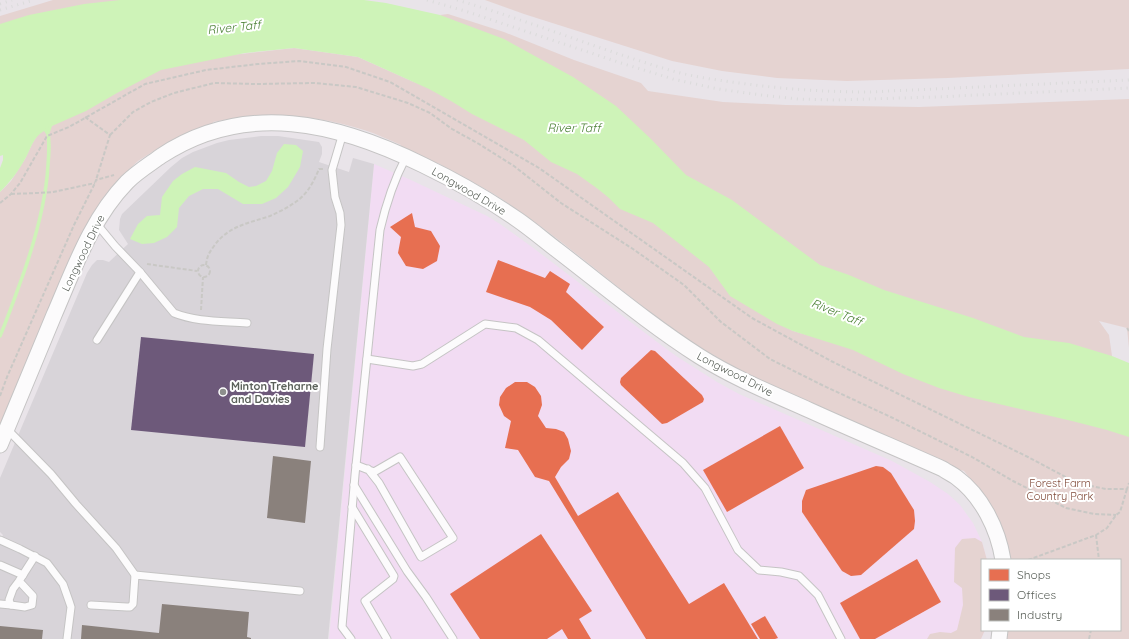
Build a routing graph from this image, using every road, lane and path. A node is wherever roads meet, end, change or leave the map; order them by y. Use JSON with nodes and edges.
{"nodes":[{"id":1,"x":85,"y":117,"type":"junction"},
{"id":2,"x":343,"y":133,"type":"junction"},
{"id":3,"x":110,"y":135,"type":"junction"},
{"id":4,"x":406,"y":156,"type":"junction"},
{"id":5,"x":332,"y":170,"type":"junction"},
{"id":6,"x":96,"y":180,"type":"dead end"},
{"id":7,"x":95,"y":183,"type":"dead end"},
{"id":8,"x":11,"y":194,"type":"junction"},
{"id":9,"x":0,"y":203,"type":"edge"},
{"id":10,"x":96,"y":223,"type":"junction"},
{"id":11,"x":131,"y":262,"type":"junction"},
{"id":12,"x":206,"y":265,"type":"junction"},
{"id":13,"x":197,"y":271,"type":"junction"},
{"id":14,"x":140,"y":272,"type":"junction"},
{"id":15,"x":203,"y":277,"type":"junction"},
{"id":16,"x":200,"y":319,"type":"junction"},
{"id":17,"x":247,"y":323,"type":"dead end"},
{"id":18,"x":97,"y":340,"type":"dead end"},
{"id":19,"x":368,"y":358,"type":"junction"},
{"id":20,"x":7,"y":428,"type":"junction"},
{"id":21,"x":0,"y":445,"type":"edge"},
{"id":22,"x":320,"y":447,"type":"dead end"},
{"id":23,"x":356,"y":465,"type":"junction"},
{"id":24,"x":368,"y":470,"type":"junction"},
{"id":25,"x":1129,"y":483,"type":"edge"},
{"id":26,"x":354,"y":485,"type":"junction"},
{"id":27,"x":1127,"y":489,"type":"junction"},
{"id":28,"x":352,"y":507,"type":"junction"},
{"id":29,"x":1116,"y":515,"type":"junction"},
{"id":30,"x":1096,"y":535,"type":"junction"},
{"id":31,"x":0,"y":540,"type":"edge"},
{"id":32,"x":34,"y":556,"type":"junction"},
{"id":33,"x":1003,"y":559,"type":"edge"},
{"id":34,"x":1031,"y":559,"type":"edge"},
{"id":35,"x":1099,"y":559,"type":"edge"},
{"id":36,"x":0,"y":565,"type":"edge"},
{"id":37,"x":135,"y":575,"type":"junction"},
{"id":38,"x":21,"y":578,"type":"junction"},
{"id":39,"x":300,"y":591,"type":"dead end"},
{"id":40,"x":0,"y":604,"type":"edge"},
{"id":41,"x":11,"y":605,"type":"junction"},
{"id":42,"x":91,"y":605,"type":"dead end"},
{"id":43,"x":67,"y":639,"type":"edge"},
{"id":44,"x":351,"y":639,"type":"edge"},
{"id":45,"x":387,"y":639,"type":"edge"},
{"id":46,"x":453,"y":639,"type":"edge"},
{"id":47,"x":841,"y":639,"type":"edge"}],
"edges":[{"from":1,"to":3,"type":"path"},
{"from":1,"to":8,"type":"path"},
{"from":1,"to":27,"type":"path"},
{"from":2,"to":4,"type":"street","name":"Longwood Drive"},
{"from":2,"to":5,"type":"lane"},
{"from":2,"to":10,"type":"street","name":"Longwood Drive"},
{"from":3,"to":6,"type":"path"},
{"from":3,"to":29,"type":"path"},
{"from":4,"to":19,"type":"lane"},
{"from":4,"to":33,"type":"street","name":"Longwood Drive"},
{"from":5,"to":12,"type":"path"},
{"from":5,"to":22,"type":"lane"},
{"from":7,"to":8,"type":"path"},
{"from":8,"to":9,"type":"path"},
{"from":10,"to":11,"type":"lane"},
{"from":10,"to":20,"type":"street","name":"Longwood Drive"},
{"from":11,"to":13,"type":"path"},
{"from":11,"to":14,"type":"lane"},
{"from":12,"to":13,"type":"path"},
{"from":12,"to":15,"type":"path"},
{"from":13,"to":15,"type":"path"},
{"from":14,"to":16,"type":"lane"},
{"from":14,"to":18,"type":"lane"},
{"from":15,"to":16,"type":"path"},
{"from":16,"to":17,"type":"lane"},
{"from":19,"to":23,"type":"lane"},
{"from":19,"to":47,"type":"lane"},
{"from":20,"to":21,"type":"street","name":"Longwood Drive"},
{"from":20,"to":37,"type":"lane"},
{"from":23,"to":24,"type":"lane"},
{"from":23,"to":26,"type":"lane"},
{"from":24,"to":24,"type":"lane"},
{"from":25,"to":27,"type":"path"},
{"from":26,"to":28,"type":"lane"},
{"from":26,"to":46,"type":"lane"},
{"from":27,"to":29,"type":"path"},
{"from":28,"to":44,"type":"lane"},
{"from":28,"to":45,"type":"lane"},
{"from":29,"to":30,"type":"path"},
{"from":30,"to":34,"type":"path"},
{"from":30,"to":35,"type":"path"},
{"from":31,"to":32,"type":"lane"},
{"from":32,"to":38,"type":"lane"},
{"from":32,"to":43,"type":"lane"},
{"from":36,"to":38,"type":"lane"},
{"from":37,"to":39,"type":"lane"},
{"from":37,"to":42,"type":"lane"},
{"from":38,"to":41,"type":"lane"},
{"from":38,"to":41,"type":"lane"},
{"from":40,"to":41,"type":"lane"}]}
